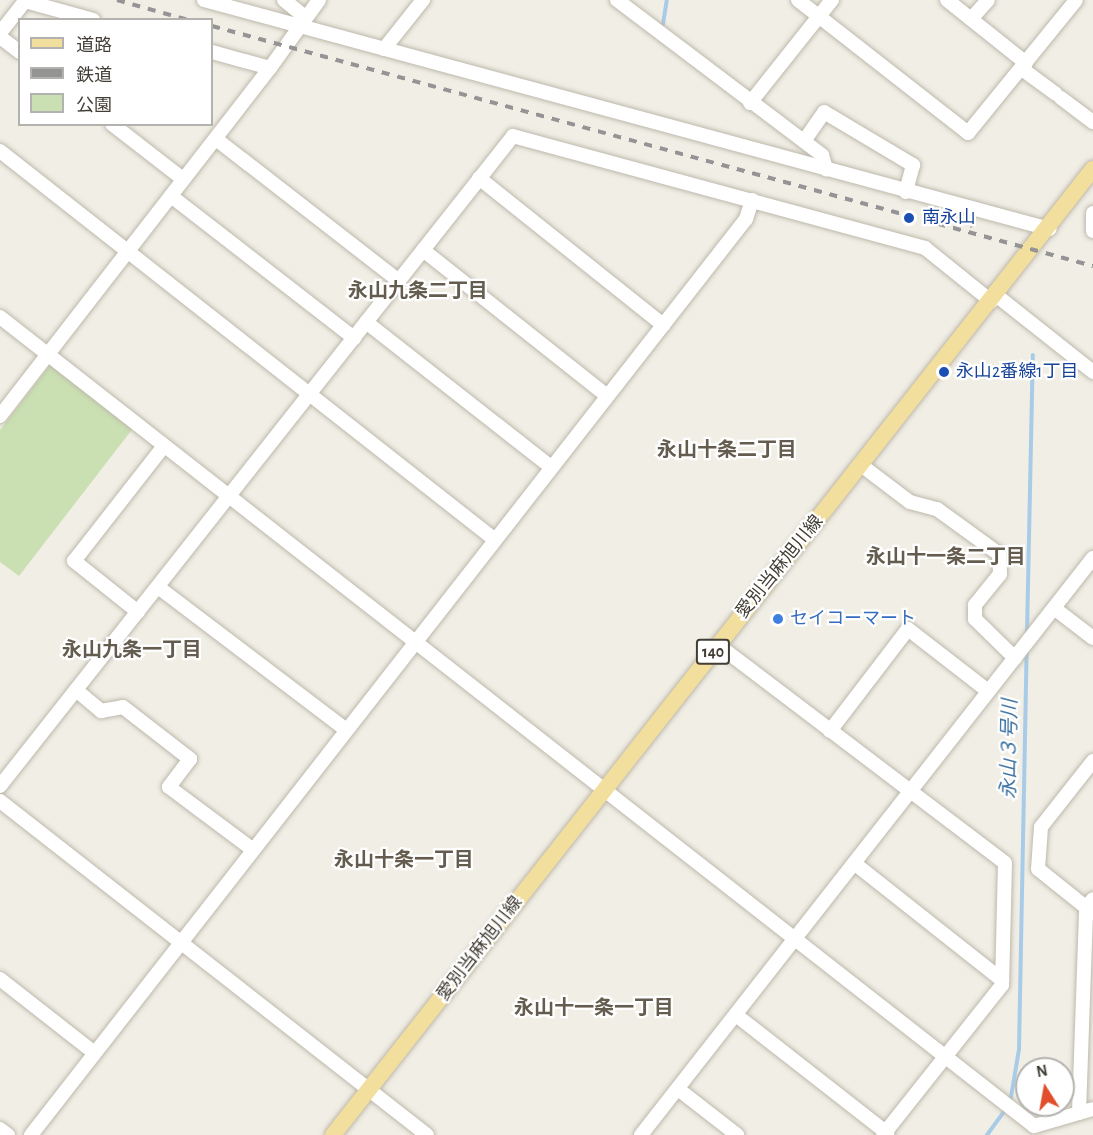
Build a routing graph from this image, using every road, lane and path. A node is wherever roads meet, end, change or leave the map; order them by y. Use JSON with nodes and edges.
{"nodes":[{"id":1,"x":204,"y":0,"type":"edge"},
{"id":2,"x":284,"y":0,"type":"edge"},
{"id":3,"x":319,"y":0,"type":"edge"},
{"id":4,"x":423,"y":0,"type":"edge"},
{"id":5,"x":617,"y":0,"type":"edge"},
{"id":6,"x":798,"y":0,"type":"edge"},
{"id":7,"x":832,"y":0,"type":"edge"},
{"id":8,"x":947,"y":0,"type":"edge"},
{"id":9,"x":988,"y":0,"type":"edge"},
{"id":10,"x":1076,"y":0,"type":"edge"},
{"id":11,"x":820,"y":17,"type":"junction"},
{"id":12,"x":86,"y":18,"type":"edge"},
{"id":13,"x":971,"y":19,"type":"junction"},
{"id":14,"x":301,"y":21,"type":"junction"},
{"id":15,"x":0,"y":35,"type":"edge"},
{"id":16,"x":384,"y":49,"type":"junction"},
{"id":17,"x":18,"y":50,"type":"edge"},
{"id":18,"x":213,"y":52,"type":"edge"},
{"id":19,"x":1024,"y":66,"type":"junction"},
{"id":20,"x":270,"y":68,"type":"junction"},
{"id":21,"x":750,"y":103,"type":"junction"},
{"id":22,"x":1093,"y":122,"type":"edge"},
{"id":23,"x":115,"y":126,"type":"edge"},
{"id":24,"x":216,"y":139,"type":"junction"},
{"id":25,"x":804,"y":141,"type":"junction"},
{"id":26,"x":2,"y":156,"type":"edge"},
{"id":27,"x":826,"y":169,"type":"junction"},
{"id":28,"x":1093,"y":169,"type":"edge"},
{"id":29,"x":479,"y":178,"type":"junction"},
{"id":30,"x":183,"y":179,"type":"junction"},
{"id":31,"x":906,"y":192,"type":"junction"},
{"id":32,"x":171,"y":196,"type":"junction"},
{"id":33,"x":752,"y":200,"type":"junction"},
{"id":34,"x":1093,"y":213,"type":"edge"},
{"id":35,"x":1050,"y":229,"type":"junction"},
{"id":36,"x":1093,"y":231,"type":"edge"},
{"id":37,"x":423,"y":250,"type":"junction"},
{"id":38,"x":127,"y":251,"type":"junction"},
{"id":39,"x":399,"y":280,"type":"junction"},
{"id":40,"x":994,"y":298,"type":"junction"},
{"id":41,"x":0,"y":317,"type":"edge"},
{"id":42,"x":366,"y":322,"type":"junction"},
{"id":43,"x":663,"y":325,"type":"junction"},
{"id":44,"x":354,"y":338,"type":"junction"},
{"id":45,"x":48,"y":355,"type":"junction"},
{"id":46,"x":1093,"y":372,"type":"edge"},
{"id":47,"x":310,"y":394,"type":"junction"},
{"id":48,"x":607,"y":396,"type":"junction"},
{"id":49,"x":0,"y":416,"type":"edge"},
{"id":50,"x":164,"y":446,"type":"junction"},
{"id":51,"x":861,"y":465,"type":"junction"},
{"id":52,"x":551,"y":467,"type":"junction"},
{"id":53,"x":229,"y":496,"type":"junction"},
{"id":54,"x":494,"y":539,"type":"junction"},
{"id":55,"x":1093,"y":558,"type":"edge"},
{"id":56,"x":158,"y":586,"type":"junction"},
{"id":57,"x":1054,"y":608,"type":"junction"},
{"id":58,"x":138,"y":612,"type":"junction"},
{"id":59,"x":1093,"y":638,"type":"edge"},
{"id":60,"x":414,"y":642,"type":"junction"},
{"id":61,"x":718,"y":645,"type":"junction"},
{"id":62,"x":1016,"y":656,"type":"junction"},
{"id":63,"x":76,"y":690,"type":"junction"},
{"id":64,"x":988,"y":691,"type":"junction"},
{"id":65,"x":345,"y":729,"type":"junction"},
{"id":66,"x":830,"y":730,"type":"junction"},
{"id":67,"x":1093,"y":761,"type":"edge"},
{"id":68,"x":0,"y":786,"type":"edge"},
{"id":69,"x":605,"y":791,"type":"junction"},
{"id":70,"x":910,"y":791,"type":"junction"},
{"id":71,"x":0,"y":801,"type":"edge"},
{"id":72,"x":252,"y":849,"type":"junction"},
{"id":73,"x":854,"y":863,"type":"junction"},
{"id":74,"x":1091,"y":906,"type":"edge"},
{"id":75,"x":794,"y":939,"type":"junction"},
{"id":76,"x":180,"y":941,"type":"junction"},
{"id":77,"x":0,"y":979,"type":"edge"},
{"id":78,"x":1002,"y":980,"type":"junction"},
{"id":79,"x":736,"y":1015,"type":"junction"},
{"id":80,"x":93,"y":1052,"type":"junction"},
{"id":81,"x":946,"y":1058,"type":"junction"},
{"id":82,"x":369,"y":1089,"type":"junction"},
{"id":83,"x":678,"y":1089,"type":"junction"},
{"id":84,"x":1093,"y":1108,"type":"edge"},
{"id":85,"x":1079,"y":1113,"type":"junction"},
{"id":86,"x":0,"y":1129,"type":"edge"},
{"id":87,"x":885,"y":1134,"type":"edge"},
{"id":88,"x":8,"y":1135,"type":"edge"},
{"id":89,"x":31,"y":1135,"type":"edge"},
{"id":90,"x":333,"y":1135,"type":"edge"},
{"id":91,"x":426,"y":1135,"type":"edge"},
{"id":92,"x":641,"y":1135,"type":"edge"},
{"id":93,"x":737,"y":1135,"type":"edge"}],
"edges":[{"from":1,"to":14,"type":"street"},
{"from":2,"to":14,"type":"street"},
{"from":3,"to":14,"type":"street"},
{"from":4,"to":16,"type":"street"},
{"from":5,"to":21,"type":"street"},
{"from":6,"to":11,"type":"street"},
{"from":7,"to":11,"type":"street"},
{"from":8,"to":13,"type":"street"},
{"from":9,"to":13,"type":"street"},
{"from":10,"to":19,"type":"street"},
{"from":11,"to":19,"type":"street"},
{"from":11,"to":21,"type":"street"},
{"from":12,"to":15,"type":"street"},
{"from":13,"to":19,"type":"street"},
{"from":14,"to":16,"type":"street"},
{"from":14,"to":20,"type":"street"},
{"from":15,"to":17,"type":"street"},
{"from":16,"to":27,"type":"street"},
{"from":18,"to":20,"type":"street"},
{"from":19,"to":22,"type":"street"},
{"from":20,"to":24,"type":"street"},
{"from":21,"to":25,"type":"street"},
{"from":23,"to":30,"type":"street"},
{"from":24,"to":30,"type":"street"},
{"from":24,"to":39,"type":"street"},
{"from":25,"to":27,"type":"street"},
{"from":25,"to":31,"type":"street"},
{"from":26,"to":38,"type":"street"},
{"from":27,"to":31,"type":"street"},
{"from":28,"to":35,"type":"main road","name":"愛別当麻旭川線","number":"140"},
{"from":29,"to":33,"type":"street"},
{"from":29,"to":37,"type":"street"},
{"from":29,"to":43,"type":"street"},
{"from":30,"to":32,"type":"street"},
{"from":31,"to":35,"type":"street"},
{"from":32,"to":38,"type":"street"},
{"from":32,"to":44,"type":"street"},
{"from":33,"to":40,"type":"street"},
{"from":33,"to":43,"type":"street"},
{"from":34,"to":36,"type":"street"},
{"from":35,"to":40,"type":"main road","name":"愛別当麻旭川線","number":"140"},
{"from":37,"to":39,"type":"street"},
{"from":37,"to":48,"type":"street"},
{"from":38,"to":45,"type":"street"},
{"from":38,"to":47,"type":"street"},
{"from":39,"to":42,"type":"street"},
{"from":40,"to":46,"type":"street"},
{"from":40,"to":51,"type":"main road","name":"愛別当麻旭川線","number":"140"},
{"from":41,"to":45,"type":"street"},
{"from":42,"to":44,"type":"street"},
{"from":42,"to":52,"type":"street"},
{"from":43,"to":48,"type":"street"},
{"from":44,"to":47,"type":"street"},
{"from":45,"to":49,"type":"street"},
{"from":45,"to":50,"type":"street"},
{"from":47,"to":53,"type":"street"},
{"from":47,"to":54,"type":"street"},
{"from":48,"to":52,"type":"street"},
{"from":50,"to":53,"type":"street"},
{"from":50,"to":58,"type":"street"},
{"from":51,"to":61,"type":"main road","name":"愛別当麻旭川線","number":"140"},
{"from":51,"to":62,"type":"street"},
{"from":52,"to":54,"type":"street"},
{"from":53,"to":56,"type":"street"},
{"from":53,"to":60,"type":"street"},
{"from":54,"to":60,"type":"street"},
{"from":55,"to":57,"type":"street"},
{"from":56,"to":58,"type":"street"},
{"from":56,"to":65,"type":"street"},
{"from":57,"to":59,"type":"street"},
{"from":57,"to":62,"type":"street"},
{"from":58,"to":63,"type":"street"},
{"from":60,"to":65,"type":"street"},
{"from":60,"to":69,"type":"street"},
{"from":61,"to":66,"type":"street"},
{"from":61,"to":69,"type":"main road","name":"愛別当麻旭川線","number":"140"},
{"from":62,"to":64,"type":"street"},
{"from":63,"to":68,"type":"street"},
{"from":63,"to":72,"type":"street"},
{"from":64,"to":66,"type":"street"},
{"from":64,"to":70,"type":"street"},
{"from":65,"to":72,"type":"street"},
{"from":66,"to":70,"type":"street"},
{"from":67,"to":74,"type":"street"},
{"from":69,"to":75,"type":"street"},
{"from":69,"to":82,"type":"main road","name":"愛別当麻旭川線","number":"140"},
{"from":70,"to":73,"type":"street"},
{"from":70,"to":78,"type":"street"},
{"from":71,"to":76,"type":"street"},
{"from":72,"to":76,"type":"street"},
{"from":73,"to":75,"type":"street"},
{"from":73,"to":78,"type":"street"},
{"from":74,"to":85,"type":"street"},
{"from":75,"to":79,"type":"street"},
{"from":75,"to":81,"type":"street"},
{"from":76,"to":80,"type":"street"},
{"from":76,"to":82,"type":"street"},
{"from":77,"to":80,"type":"street"},
{"from":78,"to":81,"type":"street"},
{"from":79,"to":83,"type":"street"},
{"from":79,"to":87,"type":"street"},
{"from":80,"to":89,"type":"street"},
{"from":81,"to":85,"type":"street"},
{"from":81,"to":87,"type":"street"},
{"from":82,"to":90,"type":"main road","name":"愛別当麻旭川線","number":"140"},
{"from":82,"to":91,"type":"street"},
{"from":83,"to":92,"type":"street"},
{"from":83,"to":93,"type":"street"},
{"from":84,"to":85,"type":"street"},
{"from":86,"to":88,"type":"street"}]}
